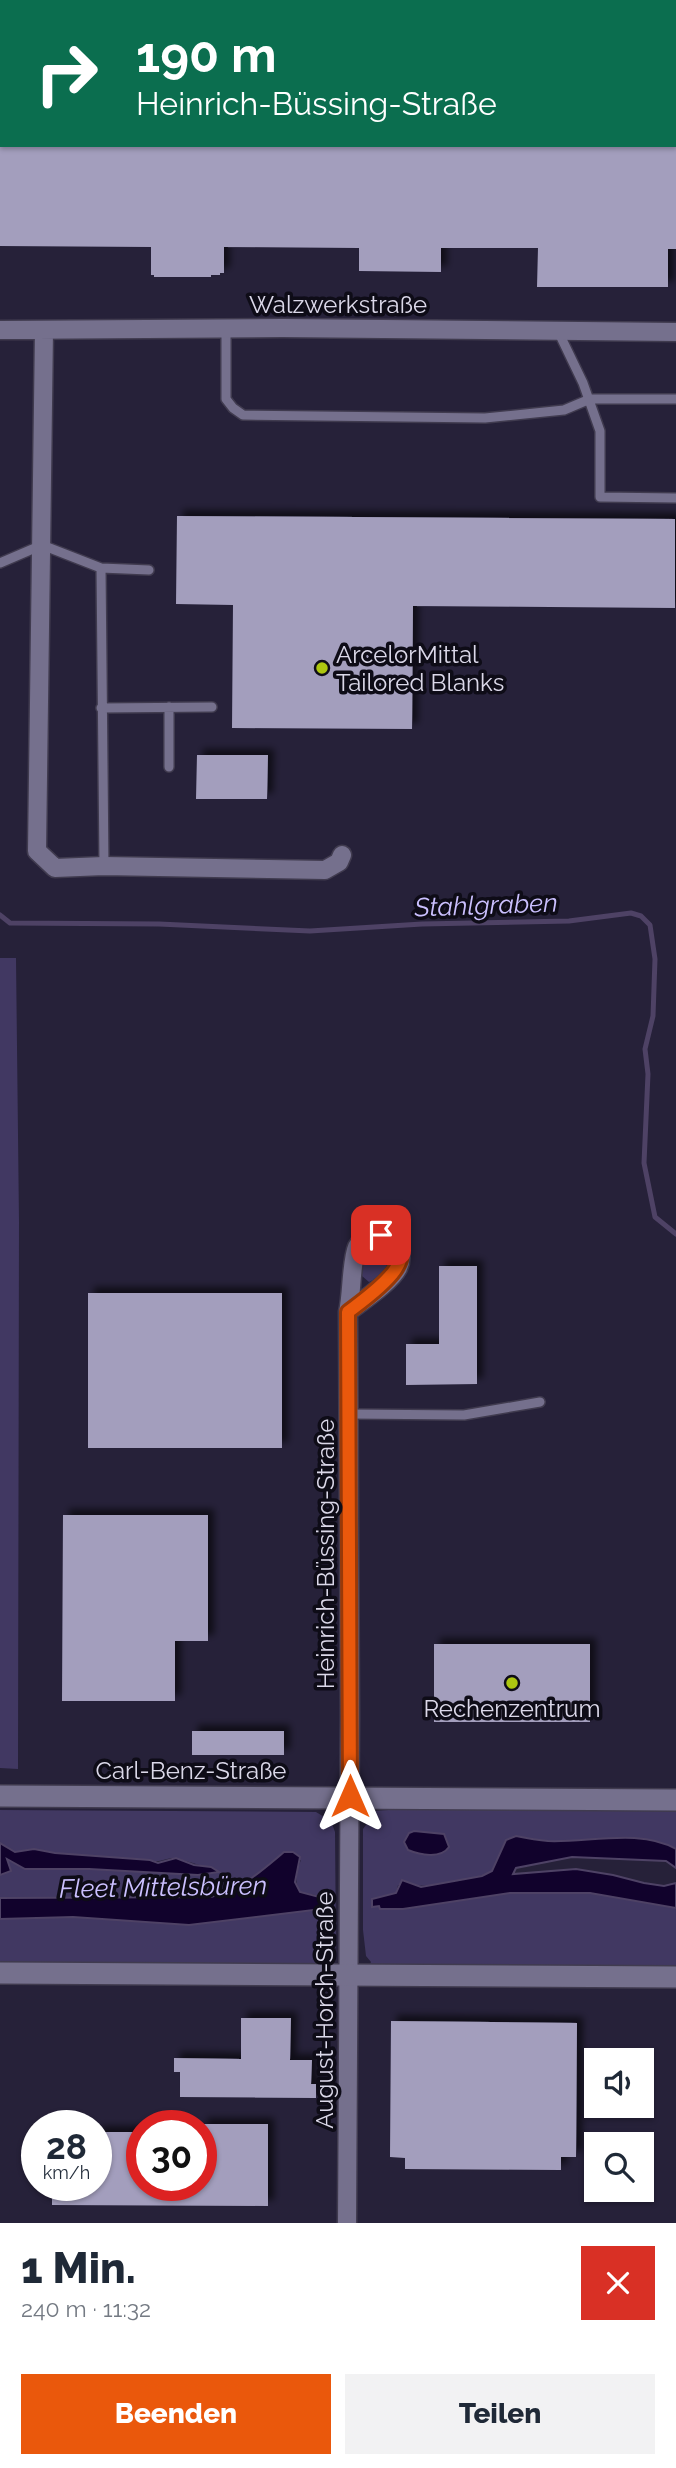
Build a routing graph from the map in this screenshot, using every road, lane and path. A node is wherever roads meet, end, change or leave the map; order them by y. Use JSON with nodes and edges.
{"nodes":[{"id":1,"x":226,"y":328,"type":"junction"},
{"id":2,"x":0,"y":330,"type":"edge"},
{"id":3,"x":44,"y":330,"type":"junction"},
{"id":4,"x":558,"y":331,"type":"junction"},
{"id":5,"x":676,"y":332,"type":"edge"},
{"id":6,"x":590,"y":399,"type":"junction"},
{"id":7,"x":676,"y":399,"type":"edge"},
{"id":8,"x":676,"y":498,"type":"edge"},
{"id":9,"x":41,"y":545,"type":"junction"},
{"id":10,"x":0,"y":563,"type":"edge"},
{"id":11,"x":100,"y":568,"type":"junction"},
{"id":12,"x":149,"y":570,"type":"dead end"},
{"id":13,"x":169,"y":707,"type":"junction"},
{"id":14,"x":212,"y":707,"type":"dead end"},
{"id":15,"x":102,"y":708,"type":"junction"},
{"id":16,"x":169,"y":767,"type":"dead end"},
{"id":17,"x":342,"y":855,"type":"dead end"},
{"id":18,"x":104,"y":866,"type":"junction"},
{"id":19,"x":348,"y":1312,"type":"dead end"},
{"id":20,"x":540,"y":1402,"type":"dead end"},
{"id":21,"x":349,"y":1414,"type":"junction"},
{"id":22,"x":0,"y":1796,"type":"edge"},
{"id":23,"x":350,"y":1796,"type":"junction"},
{"id":24,"x":676,"y":1800,"type":"edge"},
{"id":25,"x":0,"y":1973,"type":"edge"},
{"id":26,"x":348,"y":1976,"type":"junction"},
{"id":27,"x":676,"y":1977,"type":"edge"},
{"id":28,"x":347,"y":2223,"type":"edge"}],
"edges":[{"from":1,"to":3,"type":"street","name":"Walzwerkstraße"},
{"from":1,"to":4,"type":"street","name":"Walzwerkstraße"},
{"from":1,"to":6,"type":"lane"},
{"from":2,"to":3,"type":"street","name":"Walzwerkstraße"},
{"from":3,"to":9,"type":"street"},
{"from":4,"to":5,"type":"street","name":"Walzwerkstraße"},
{"from":4,"to":6,"type":"lane"},
{"from":6,"to":7,"type":"lane"},
{"from":6,"to":8,"type":"lane"},
{"from":9,"to":10,"type":"lane"},
{"from":9,"to":11,"type":"lane"},
{"from":9,"to":18,"type":"street"},
{"from":11,"to":12,"type":"lane"},
{"from":11,"to":15,"type":"lane"},
{"from":13,"to":14,"type":"lane"},
{"from":13,"to":15,"type":"lane"},
{"from":13,"to":16,"type":"lane"},
{"from":15,"to":18,"type":"lane"},
{"from":17,"to":18,"type":"street"},
{"from":19,"to":21,"type":"street","name":"Heinrich-Büssing-Straße"},
{"from":20,"to":21,"type":"lane"},
{"from":21,"to":23,"type":"street","name":"Heinrich-Büssing-Straße"},
{"from":22,"to":23,"type":"street","name":"Carl-Benz-Straße"},
{"from":23,"to":24,"type":"street","name":"Carl-Benz-Straße"},
{"from":23,"to":26,"type":"street","name":"August-Horch-Straße"},
{"from":25,"to":26,"type":"street"},
{"from":26,"to":27,"type":"street"},
{"from":26,"to":28,"type":"street","name":"August-Horch-Straße"}]}
